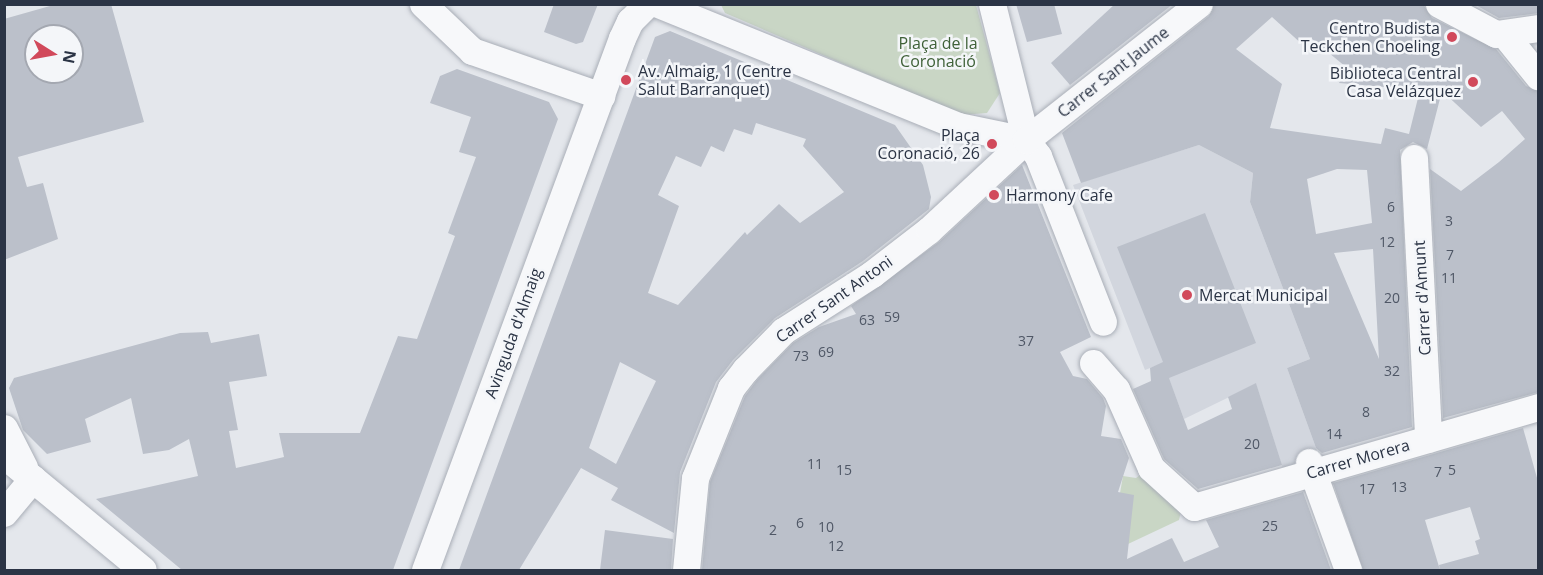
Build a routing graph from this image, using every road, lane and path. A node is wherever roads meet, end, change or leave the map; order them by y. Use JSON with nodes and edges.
{"nodes":[{"id":1,"x":423,"y":4,"type":"edge"},
{"id":2,"x":647,"y":4,"type":"edge"},
{"id":3,"x":658,"y":4,"type":"edge"},
{"id":4,"x":992,"y":4,"type":"edge"},
{"id":5,"x":1199,"y":4,"type":"edge"},
{"id":6,"x":1440,"y":4,"type":"edge"},
{"id":7,"x":703,"y":13,"type":"edge"},
{"id":8,"x":1539,"y":28,"type":"edge"},
{"id":9,"x":1505,"y":36,"type":"junction"},
{"id":10,"x":1539,"y":76,"type":"edge"},
{"id":11,"x":1012,"y":82,"type":"junction"},
{"id":12,"x":601,"y":96,"type":"junction"},
{"id":13,"x":989,"y":134,"type":"junction"},
{"id":14,"x":1026,"y":140,"type":"junction"},
{"id":15,"x":1414,"y":158,"type":"dead end"},
{"id":16,"x":1103,"y":322,"type":"dead end"},
{"id":17,"x":1093,"y":363,"type":"dead end"},
{"id":18,"x":1530,"y":410,"type":"edge"},
{"id":19,"x":4,"y":428,"type":"edge"},
{"id":20,"x":1428,"y":439,"type":"junction"},
{"id":21,"x":4,"y":454,"type":"edge"},
{"id":22,"x":1311,"y":468,"type":"junction"},
{"id":23,"x":30,"y":476,"type":"junction"},
{"id":24,"x":4,"y":513,"type":"edge"},
{"id":25,"x":687,"y":569,"type":"edge"},
{"id":26,"x":143,"y":570,"type":"edge"},
{"id":27,"x":425,"y":570,"type":"edge"},
{"id":28,"x":1348,"y":570,"type":"edge"}],
"edges":[{"from":1,"to":12,"type":"street"},
{"from":2,"to":12,"type":"street","name":"Avinguda d'Almaig"},
{"from":3,"to":7,"type":"street"},
{"from":4,"to":11,"type":"street"},
{"from":5,"to":14,"type":"street","name":"Carrer Sant Jaume"},
{"from":6,"to":9,"type":"street"},
{"from":7,"to":13,"type":"street"},
{"from":8,"to":9,"type":"street"},
{"from":9,"to":10,"type":"street"},
{"from":11,"to":13,"type":"street"},
{"from":11,"to":14,"type":"street"},
{"from":12,"to":27,"type":"street","name":"Avinguda d'Almaig"},
{"from":13,"to":14,"type":"street"},
{"from":14,"to":16,"type":"street"},
{"from":14,"to":25,"type":"street","name":"Carrer Sant Antoni"},
{"from":15,"to":20,"type":"street","name":"Carrer d'Amunt"},
{"from":17,"to":22,"type":"street","name":"Carrer Morera"},
{"from":18,"to":20,"type":"street","name":"Carrer Morera"},
{"from":19,"to":23,"type":"street"},
{"from":20,"to":22,"type":"street","name":"Carrer Morera"},
{"from":21,"to":23,"type":"street"},
{"from":22,"to":28,"type":"street"},
{"from":23,"to":24,"type":"street"},
{"from":23,"to":26,"type":"street"}]}
